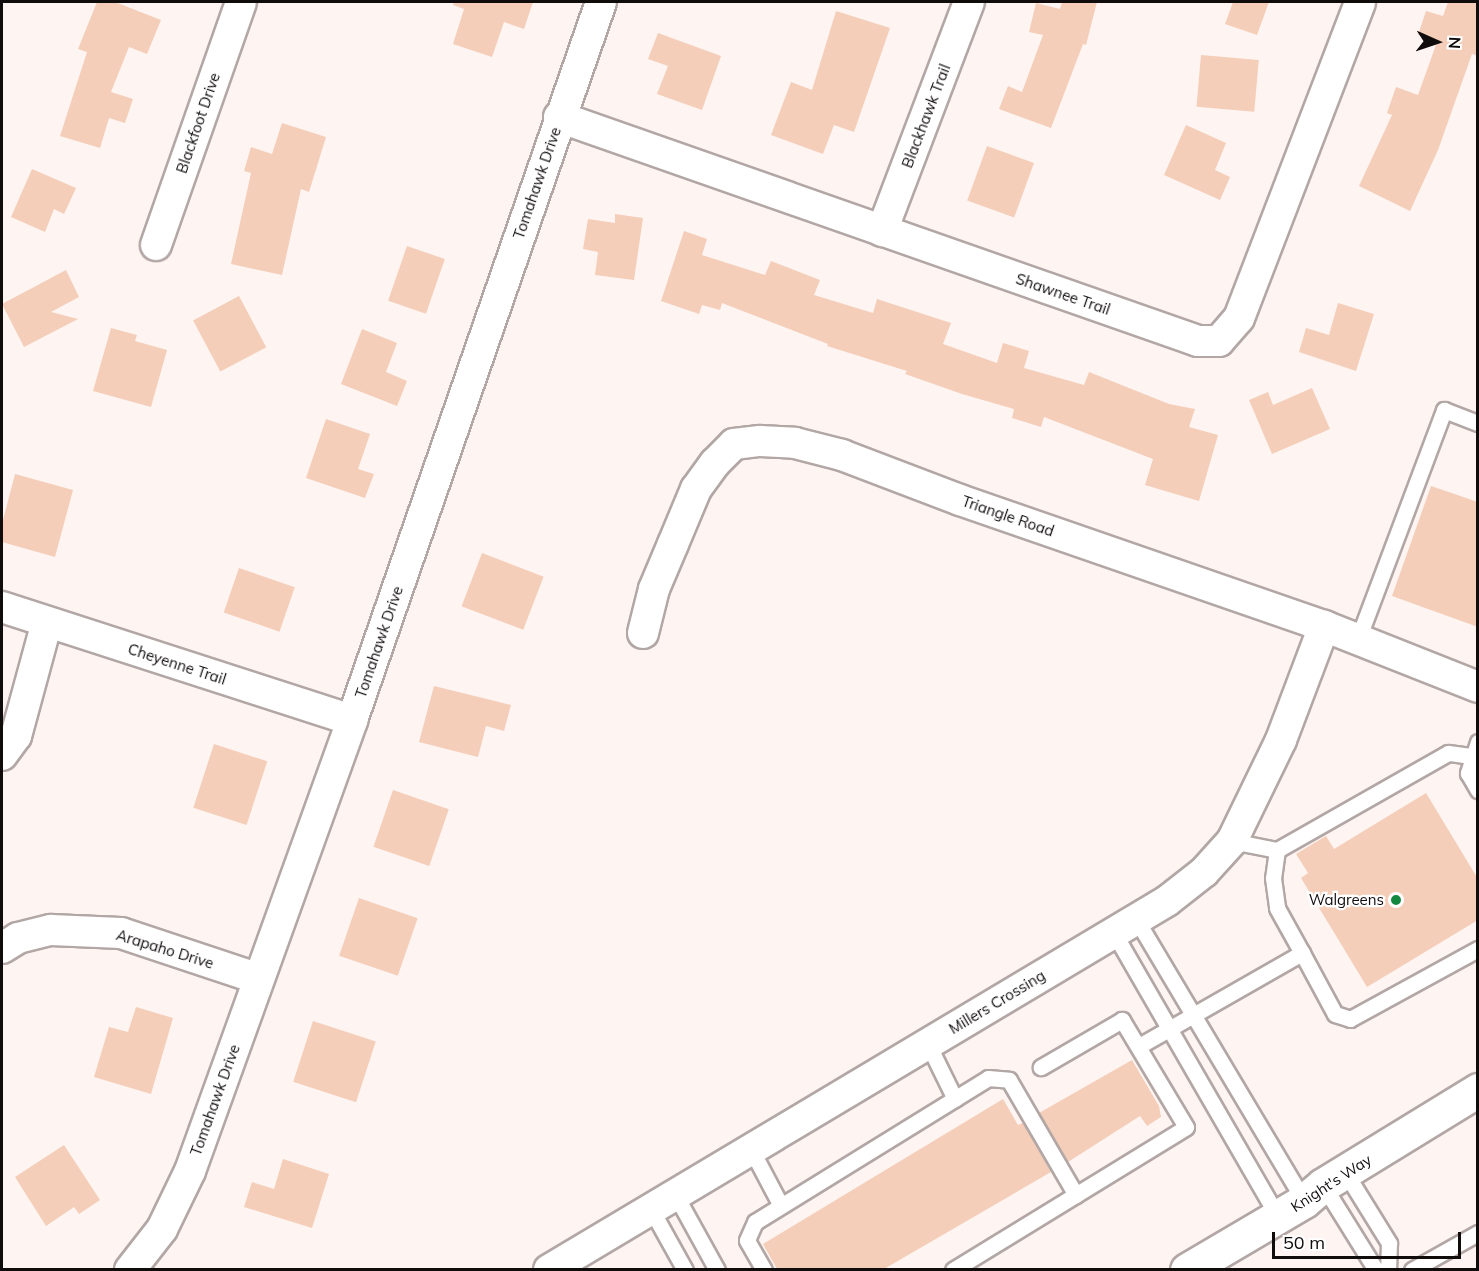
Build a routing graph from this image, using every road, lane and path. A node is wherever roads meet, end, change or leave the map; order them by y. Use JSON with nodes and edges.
{"nodes":[{"id":1,"x":241,"y":2,"type":"edge"},
{"id":2,"x":601,"y":2,"type":"edge"},
{"id":3,"x":969,"y":2,"type":"edge"},
{"id":4,"x":1359,"y":2,"type":"edge"},
{"id":5,"x":559,"y":117,"type":"junction"},
{"id":6,"x":882,"y":231,"type":"junction"},
{"id":7,"x":156,"y":245,"type":"dead end"},
{"id":8,"x":1478,"y":423,"type":"edge"},
{"id":9,"x":2,"y":607,"type":"edge"},
{"id":10,"x":46,"y":622,"type":"junction"},
{"id":11,"x":1324,"y":626,"type":"junction"},
{"id":12,"x":643,"y":633,"type":"dead end"},
{"id":13,"x":1358,"y":639,"type":"junction"},
{"id":14,"x":1478,"y":687,"type":"edge"},
{"id":15,"x":352,"y":720,"type":"junction"},
{"id":16,"x":1476,"y":751,"type":"edge"},
{"id":17,"x":2,"y":755,"type":"edge"},
{"id":18,"x":1478,"y":790,"type":"edge"},
{"id":19,"x":1232,"y":841,"type":"junction"},
{"id":20,"x":1277,"y":850,"type":"junction"},
{"id":21,"x":1125,"y":926,"type":"junction"},
{"id":22,"x":2,"y":948,"type":"edge"},
{"id":23,"x":1478,"y":949,"type":"edge"},
{"id":24,"x":1302,"y":953,"type":"junction"},
{"id":25,"x":259,"y":979,"type":"junction"},
{"id":26,"x":1193,"y":1015,"type":"junction"},
{"id":27,"x":1169,"y":1029,"type":"junction"},
{"id":28,"x":928,"y":1044,"type":"junction"},
{"id":29,"x":1139,"y":1046,"type":"junction"},
{"id":30,"x":1041,"y":1067,"type":"dead end"},
{"id":31,"x":1476,"y":1089,"type":"edge"},
{"id":32,"x":955,"y":1099,"type":"junction"},
{"id":33,"x":751,"y":1149,"type":"junction"},
{"id":34,"x":1313,"y":1194,"type":"junction"},
{"id":35,"x":1076,"y":1195,"type":"junction"},
{"id":36,"x":663,"y":1201,"type":"junction"},
{"id":37,"x":781,"y":1206,"type":"junction"},
{"id":38,"x":1478,"y":1233,"type":"edge"},
{"id":39,"x":130,"y":1269,"type":"edge"},
{"id":40,"x":549,"y":1269,"type":"edge"},
{"id":41,"x":682,"y":1269,"type":"edge"},
{"id":42,"x":717,"y":1269,"type":"edge"},
{"id":43,"x":764,"y":1269,"type":"edge"},
{"id":44,"x":953,"y":1269,"type":"edge"},
{"id":45,"x":1187,"y":1269,"type":"edge"},
{"id":46,"x":1376,"y":1269,"type":"edge"},
{"id":47,"x":1388,"y":1269,"type":"edge"},
{"id":48,"x":1412,"y":1269,"type":"edge"}],
"edges":[{"from":1,"to":7,"type":"street","name":"Blackfoot Drive"},
{"from":2,"to":5,"type":"street","name":"Tomahawk Drive"},
{"from":3,"to":6,"type":"street","name":"Blackhawk Trail"},
{"from":4,"to":6,"type":"street","name":"Shawnee Trail"},
{"from":5,"to":6,"type":"street","name":"Shawnee Trail"},
{"from":5,"to":15,"type":"street","name":"Tomahawk Drive"},
{"from":8,"to":13,"type":"lane"},
{"from":9,"to":10,"type":"street","name":"Cheyenne Trail"},
{"from":10,"to":15,"type":"street","name":"Cheyenne Trail"},
{"from":10,"to":17,"type":"street"},
{"from":11,"to":12,"type":"street","name":"Triangle Road"},
{"from":11,"to":13,"type":"street","name":"Triangle Road"},
{"from":11,"to":19,"type":"street","name":"Millers Crossing"},
{"from":13,"to":14,"type":"street","name":"Triangle Road"},
{"from":15,"to":25,"type":"street","name":"Tomahawk Drive"},
{"from":16,"to":18,"type":"lane"},
{"from":16,"to":20,"type":"lane"},
{"from":19,"to":20,"type":"lane"},
{"from":19,"to":21,"type":"street","name":"Millers Crossing"},
{"from":20,"to":24,"type":"lane"},
{"from":21,"to":26,"type":"lane"},
{"from":21,"to":27,"type":"lane"},
{"from":21,"to":28,"type":"street","name":"Millers Crossing"},
{"from":22,"to":25,"type":"street","name":"Arapaho Drive"},
{"from":23,"to":24,"type":"lane"},
{"from":24,"to":26,"type":"lane"},
{"from":25,"to":39,"type":"street","name":"Tomahawk Drive"},
{"from":26,"to":27,"type":"lane"},
{"from":26,"to":34,"type":"lane"},
{"from":27,"to":29,"type":"lane"},
{"from":27,"to":34,"type":"lane"},
{"from":28,"to":32,"type":"lane"},
{"from":28,"to":33,"type":"street","name":"Millers Crossing"},
{"from":29,"to":30,"type":"lane"},
{"from":29,"to":35,"type":"lane"},
{"from":31,"to":34,"type":"main road","name":"Knight's Way"},
{"from":32,"to":35,"type":"lane"},
{"from":32,"to":37,"type":"lane"},
{"from":33,"to":36,"type":"street","name":"Millers Crossing"},
{"from":33,"to":37,"type":"lane"},
{"from":34,"to":45,"type":"main road","name":"Knight's Way"},
{"from":34,"to":46,"type":"lane"},
{"from":34,"to":47,"type":"lane"},
{"from":35,"to":44,"type":"lane"},
{"from":36,"to":40,"type":"street","name":"Millers Crossing"},
{"from":36,"to":41,"type":"lane"},
{"from":36,"to":42,"type":"lane"},
{"from":37,"to":43,"type":"lane"},
{"from":38,"to":48,"type":"lane"}]}
